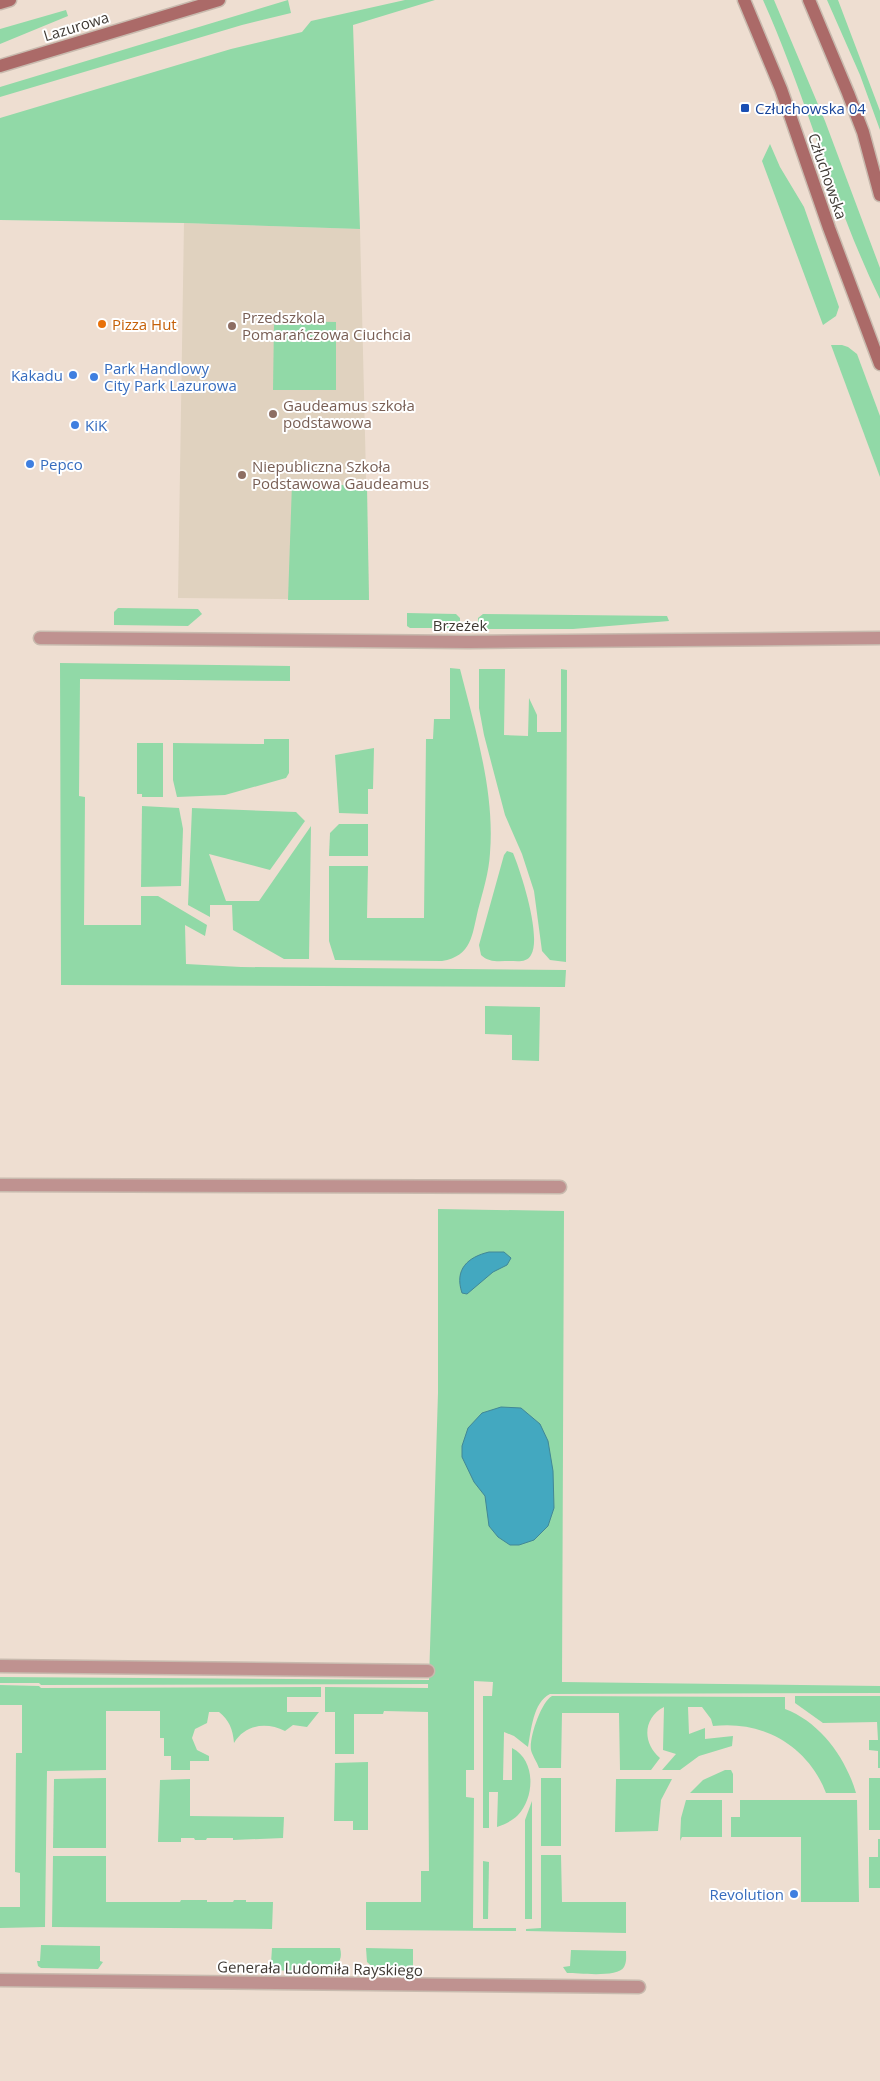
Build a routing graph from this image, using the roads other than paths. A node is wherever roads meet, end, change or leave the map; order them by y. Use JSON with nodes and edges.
{"nodes":[{"id":1,"x":10,"y":0,"type":"edge"},
{"id":2,"x":219,"y":0,"type":"edge"},
{"id":3,"x":744,"y":0,"type":"edge"},
{"id":4,"x":809,"y":0,"type":"edge"},
{"id":5,"x":0,"y":3,"type":"edge"},
{"id":6,"x":0,"y":66,"type":"edge"},
{"id":7,"x":880,"y":195,"type":"edge"},
{"id":8,"x":880,"y":364,"type":"edge"},
{"id":9,"x":40,"y":638,"type":"dead end"},
{"id":10,"x":880,"y":638,"type":"edge"},
{"id":11,"x":0,"y":1185,"type":"edge"},
{"id":12,"x":560,"y":1187,"type":"dead end"},
{"id":13,"x":0,"y":1666,"type":"edge"},
{"id":14,"x":428,"y":1671,"type":"dead end"},
{"id":15,"x":0,"y":1980,"type":"edge"},
{"id":16,"x":639,"y":1988,"type":"dead end"}],
"edges":[{"from":1,"to":5,"type":"street"},
{"from":2,"to":6,"type":"street","name":"Lazurowa"},
{"from":3,"to":8,"type":"street","name":"Człuchowska"},
{"from":4,"to":7,"type":"street"},
{"from":9,"to":10,"type":"street","name":"Brzeżek"},
{"from":11,"to":12,"type":"street"},
{"from":13,"to":14,"type":"street"},
{"from":15,"to":16,"type":"street","name":"Generała Ludomiła Rayskiego"}]}
